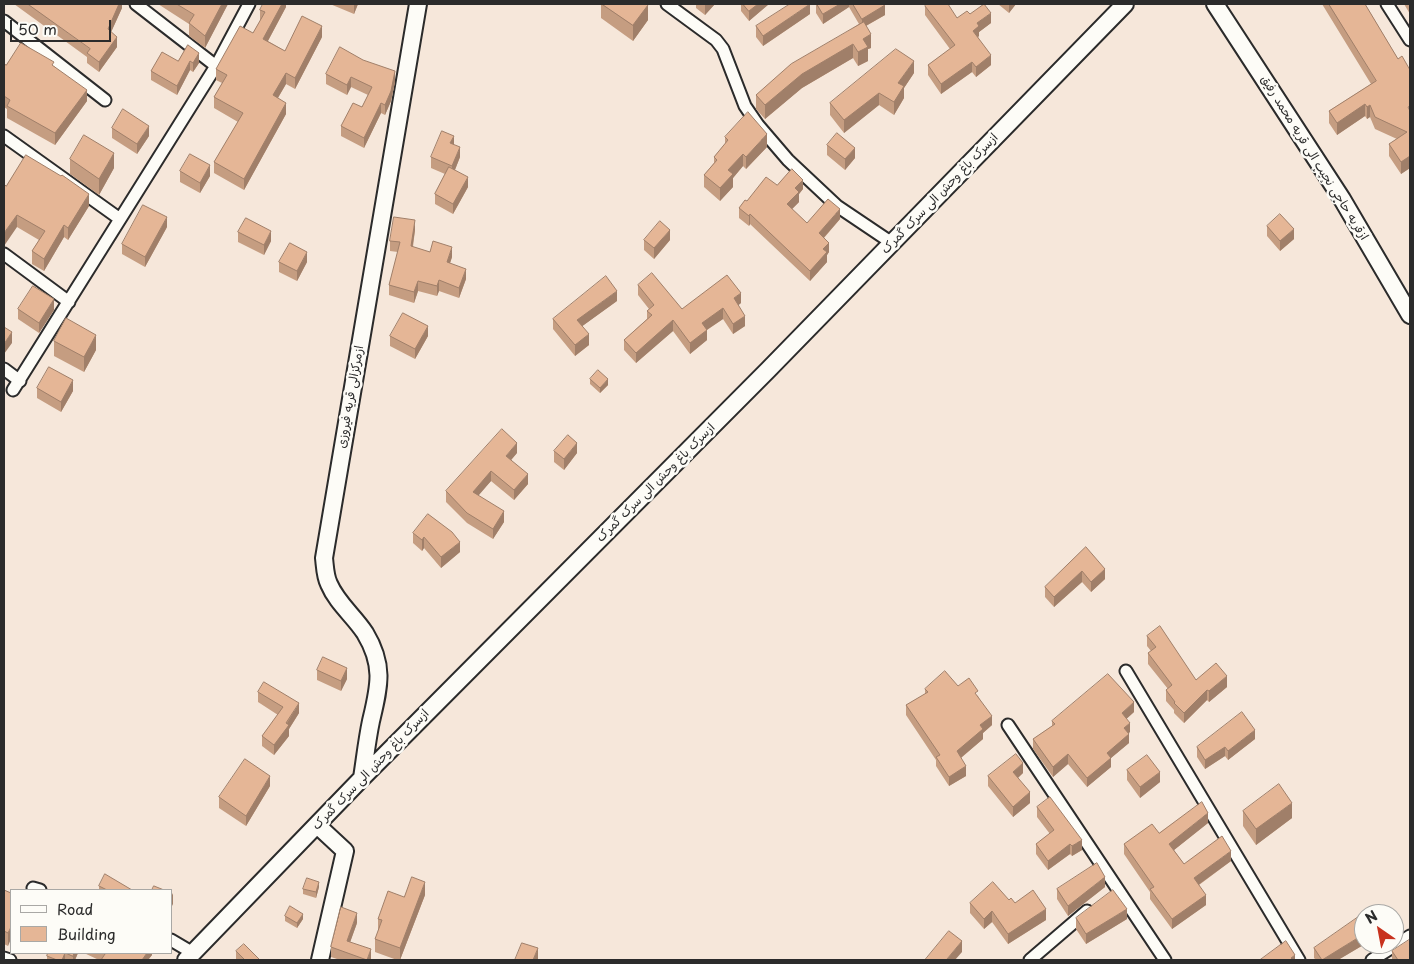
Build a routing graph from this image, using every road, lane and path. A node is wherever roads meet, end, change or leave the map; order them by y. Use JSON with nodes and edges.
{"nodes":[{"id":1,"x":136,"y":4,"type":"edge"},
{"id":2,"x":249,"y":4,"type":"edge"},
{"id":3,"x":418,"y":4,"type":"edge"},
{"id":4,"x":667,"y":4,"type":"edge"},
{"id":5,"x":1125,"y":4,"type":"edge"},
{"id":6,"x":1215,"y":4,"type":"edge"},
{"id":7,"x":1388,"y":4,"type":"edge"},
{"id":8,"x":4,"y":21,"type":"edge"},
{"id":9,"x":1410,"y":40,"type":"edge"},
{"id":10,"x":216,"y":66,"type":"junction"},
{"id":11,"x":105,"y":100,"type":"dead end"},
{"id":12,"x":4,"y":136,"type":"edge"},
{"id":13,"x":120,"y":219,"type":"junction"},
{"id":14,"x":892,"y":243,"type":"junction"},
{"id":15,"x":4,"y":254,"type":"edge"},
{"id":16,"x":69,"y":302,"type":"junction"},
{"id":17,"x":1410,"y":314,"type":"edge"},
{"id":18,"x":4,"y":370,"type":"edge"},
{"id":19,"x":1126,"y":671,"type":"dead end"},
{"id":20,"x":1008,"y":725,"type":"dead end"},
{"id":21,"x":362,"y":778,"type":"junction"},
{"id":22,"x":317,"y":825,"type":"junction"},
{"id":23,"x":1093,"y":906,"type":"edge"},
{"id":24,"x":1410,"y":936,"type":"edge"},
{"id":25,"x":172,"y":941,"type":"edge"},
{"id":26,"x":190,"y":956,"type":"edge"},
{"id":27,"x":4,"y":958,"type":"edge"},
{"id":28,"x":10,"y":960,"type":"edge"},
{"id":29,"x":322,"y":960,"type":"edge"},
{"id":30,"x":1030,"y":960,"type":"edge"},
{"id":31,"x":1165,"y":960,"type":"edge"},
{"id":32,"x":1299,"y":960,"type":"edge"},
{"id":33,"x":1372,"y":960,"type":"edge"}],
"edges":[{"from":1,"to":10,"type":"street"},
{"from":2,"to":10,"type":"street"},
{"from":3,"to":21,"type":"main road","name":"ازمرکزالی قریه فیروزی"},
{"from":4,"to":14,"type":"street"},
{"from":5,"to":14,"type":"main road","name":"ازسرک باغ وحش الی سرک گمرک"},
{"from":6,"to":17,"type":"main road","name":"ازقریه حاجی نجیب الی قریه محمد رفیق"},
{"from":7,"to":9,"type":"street"},
{"from":8,"to":11,"type":"street"},
{"from":10,"to":13,"type":"street"},
{"from":12,"to":13,"type":"street"},
{"from":13,"to":16,"type":"street"},
{"from":14,"to":21,"type":"main road","name":"ازسرک باغ وحش الی سرک گمرک"},
{"from":15,"to":16,"type":"street"},
{"from":16,"to":18,"type":"street"},
{"from":19,"to":32,"type":"street"},
{"from":20,"to":31,"type":"street"},
{"from":21,"to":22,"type":"main road","name":"ازسرک باغ وحش الی سرک گمرک"},
{"from":22,"to":26,"type":"main road","name":"ازسرک باغ وحش الی سرک گمرک"},
{"from":22,"to":29,"type":"main road"},
{"from":23,"to":30,"type":"street"},
{"from":24,"to":33,"type":"street"},
{"from":25,"to":26,"type":"street"},
{"from":27,"to":28,"type":"street"}]}
